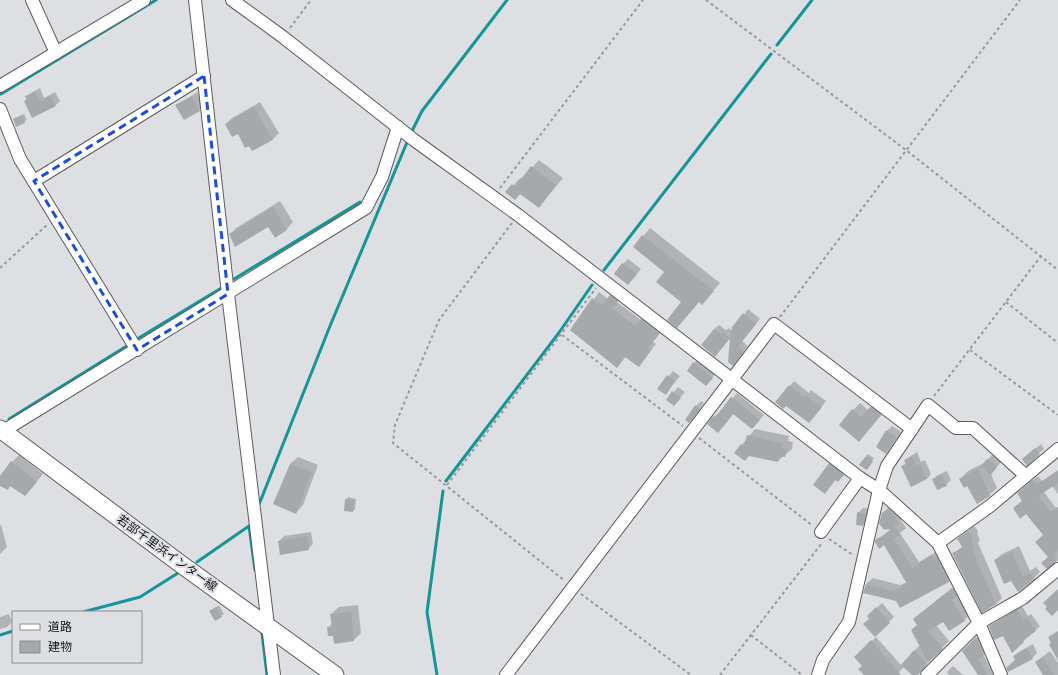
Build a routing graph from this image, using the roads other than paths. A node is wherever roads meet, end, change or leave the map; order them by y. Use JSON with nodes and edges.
{"nodes":[{"id":1,"x":32,"y":0,"type":"edge"},
{"id":2,"x":144,"y":0,"type":"edge"},
{"id":3,"x":195,"y":0,"type":"edge"},
{"id":4,"x":232,"y":0,"type":"edge"},
{"id":5,"x":56,"y":52,"type":"junction"},
{"id":6,"x":204,"y":76,"type":"junction"},
{"id":7,"x":0,"y":86,"type":"edge"},
{"id":8,"x":0,"y":109,"type":"edge"},
{"id":9,"x":401,"y":129,"type":"junction"},
{"id":10,"x":34,"y":181,"type":"junction"},
{"id":11,"x":228,"y":294,"type":"junction"},
{"id":12,"x":137,"y":350,"type":"junction"},
{"id":13,"x":731,"y":380,"type":"junction"},
{"id":14,"x":912,"y":429,"type":"junction"},
{"id":15,"x":1,"y":431,"type":"edge"},
{"id":16,"x":1058,"y":449,"type":"edge"},
{"id":17,"x":1026,"y":476,"type":"junction"},
{"id":18,"x":860,"y":478,"type":"junction"},
{"id":19,"x":879,"y":490,"type":"junction"},
{"id":20,"x":821,"y":532,"type":"road end"},
{"id":21,"x":938,"y":543,"type":"junction"},
{"id":22,"x":1057,"y":572,"type":"edge"},
{"id":23,"x":979,"y":623,"type":"junction"},
{"id":24,"x":269,"y":627,"type":"junction"},
{"id":25,"x":274,"y":675,"type":"edge"},
{"id":26,"x":335,"y":675,"type":"edge"},
{"id":27,"x":506,"y":675,"type":"edge"},
{"id":28,"x":818,"y":675,"type":"edge"},
{"id":29,"x":927,"y":675,"type":"edge"},
{"id":30,"x":1001,"y":675,"type":"edge"}],
"edges":[{"from":1,"to":5,"type":"street"},
{"from":2,"to":5,"type":"street"},
{"from":3,"to":6,"type":"street"},
{"from":4,"to":9,"type":"street"},
{"from":5,"to":7,"type":"street"},
{"from":6,"to":10,"type":"street"},
{"from":6,"to":11,"type":"street"},
{"from":8,"to":10,"type":"street"},
{"from":9,"to":11,"type":"street"},
{"from":9,"to":13,"type":"street"},
{"from":10,"to":12,"type":"street"},
{"from":11,"to":12,"type":"street"},
{"from":11,"to":24,"type":"street"},
{"from":12,"to":15,"type":"street"},
{"from":13,"to":14,"type":"street"},
{"from":13,"to":18,"type":"street"},
{"from":13,"to":27,"type":"street"},
{"from":14,"to":17,"type":"street"},
{"from":14,"to":19,"type":"street"},
{"from":15,"to":24,"type":"main road","name":"若部千里浜インター線"},
{"from":16,"to":17,"type":"street"},
{"from":17,"to":21,"type":"street"},
{"from":18,"to":19,"type":"street"},
{"from":18,"to":20,"type":"street"},
{"from":19,"to":21,"type":"street"},
{"from":19,"to":28,"type":"street"},
{"from":21,"to":23,"type":"street"},
{"from":22,"to":23,"type":"street"},
{"from":23,"to":29,"type":"street"},
{"from":23,"to":30,"type":"street"},
{"from":24,"to":25,"type":"street"},
{"from":24,"to":26,"type":"main road","name":"若部千里浜インター線"}]}
